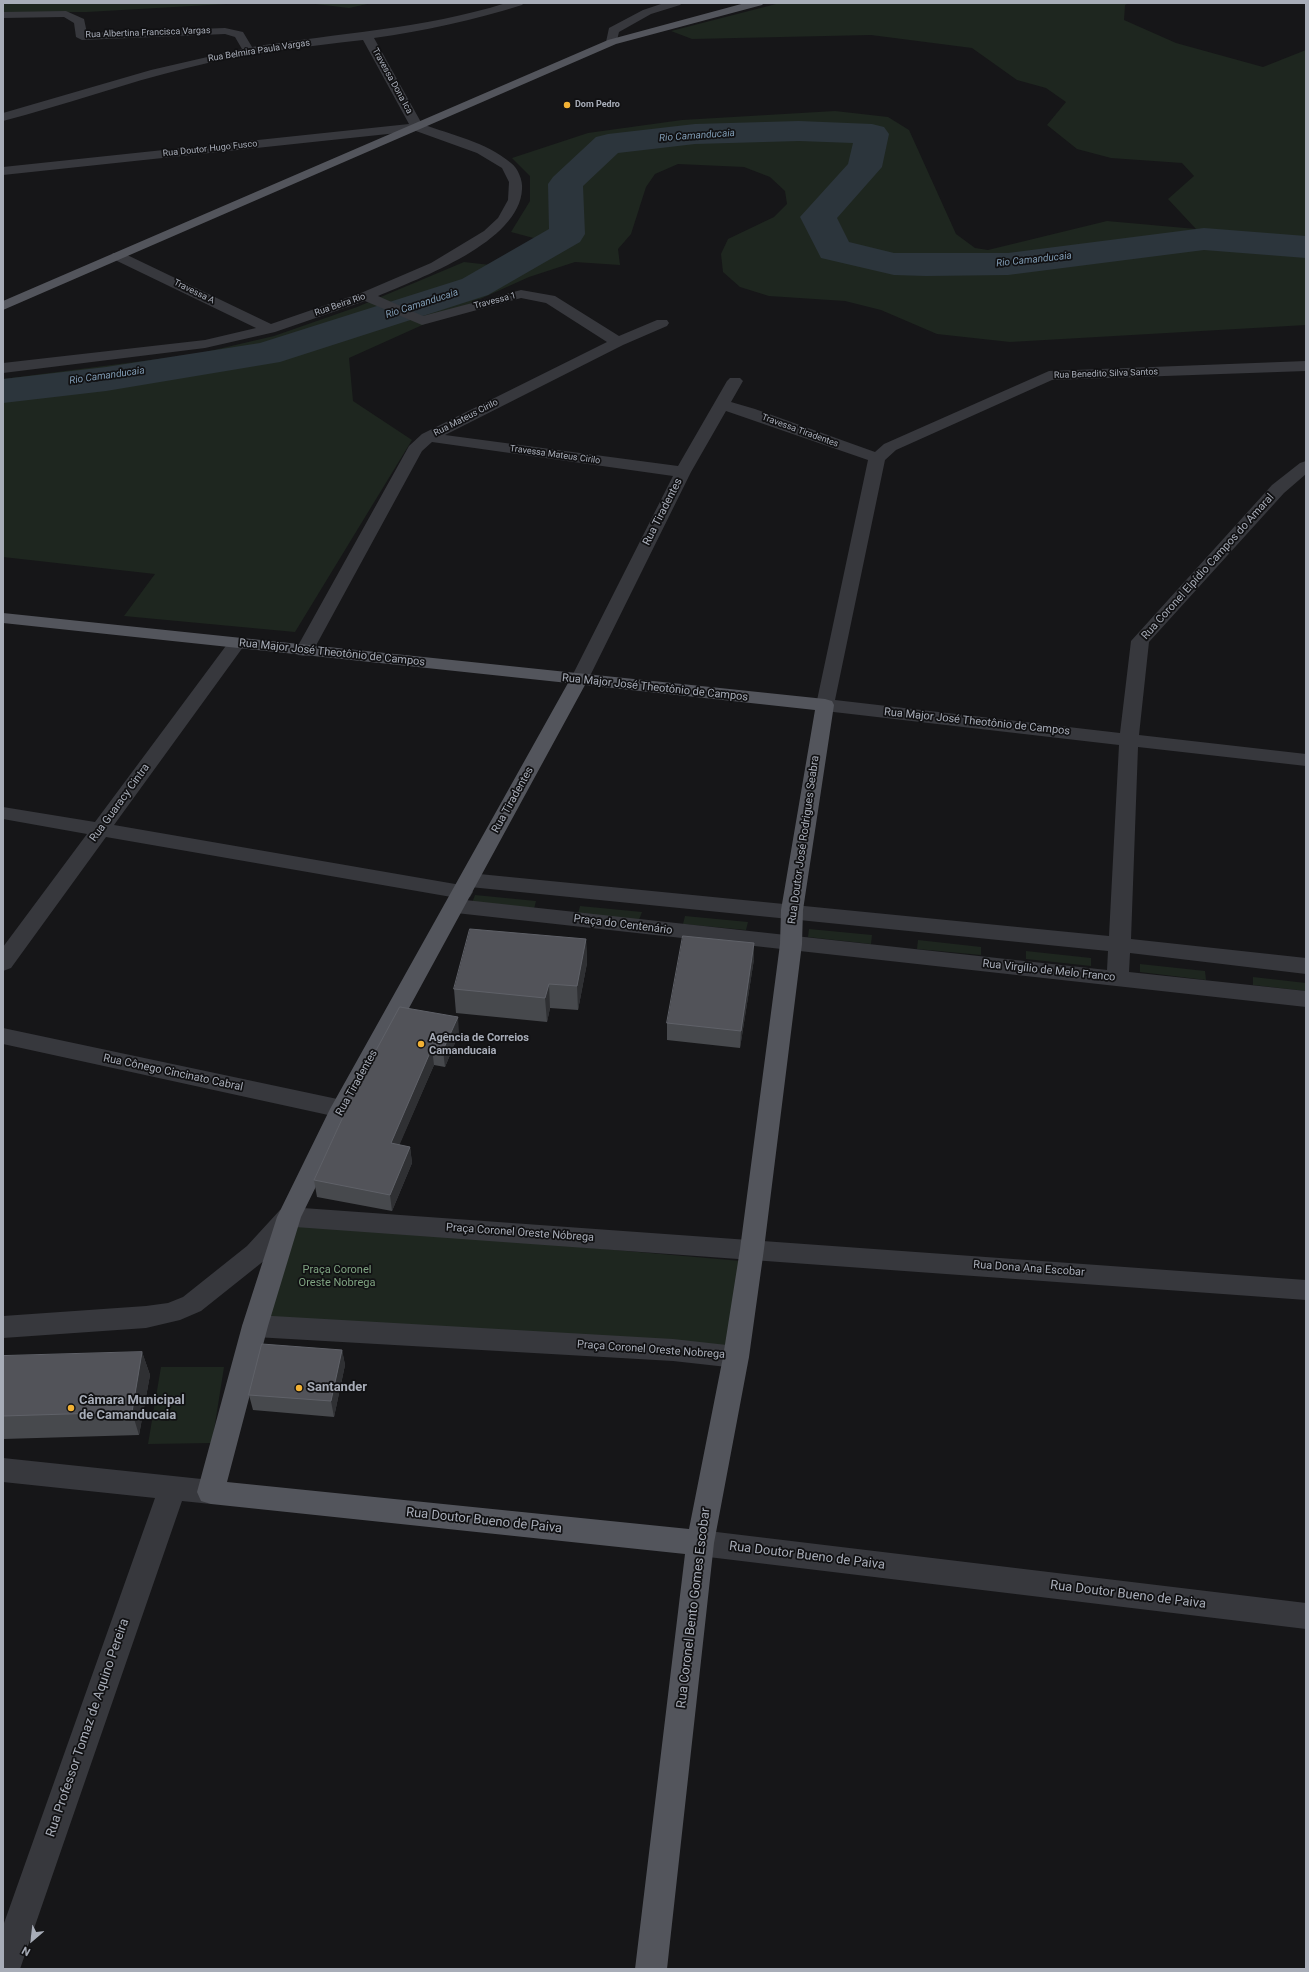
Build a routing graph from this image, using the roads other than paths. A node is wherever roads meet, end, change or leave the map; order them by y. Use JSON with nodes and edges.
{"nodes":[{"id":1,"x":518,"y":3,"type":"edge"},
{"id":2,"x":676,"y":3,"type":"edge"},
{"id":3,"x":758,"y":3,"type":"edge"},
{"id":4,"x":3,"y":15,"type":"edge"},
{"id":5,"x":367,"y":36,"type":"junction"},
{"id":6,"x":612,"y":42,"type":"junction"},
{"id":7,"x":249,"y":51,"type":"junction"},
{"id":8,"x":3,"y":117,"type":"edge"},
{"id":9,"x":417,"y":127,"type":"junction"},
{"id":10,"x":3,"y":171,"type":"edge"},
{"id":11,"x":118,"y":256,"type":"junction"},
{"id":12,"x":366,"y":296,"type":"junction"},
{"id":13,"x":3,"y":306,"type":"edge"},
{"id":14,"x":662,"y":323,"type":"dead end"},
{"id":15,"x":270,"y":329,"type":"junction"},
{"id":16,"x":618,"y":342,"type":"junction"},
{"id":17,"x":1306,"y":366,"type":"edge"},
{"id":18,"x":3,"y":368,"type":"edge"},
{"id":19,"x":735,"y":381,"type":"dead end"},
{"id":20,"x":722,"y":405,"type":"junction"},
{"id":21,"x":428,"y":437,"type":"junction"},
{"id":22,"x":877,"y":458,"type":"junction"},
{"id":23,"x":1306,"y":466,"type":"edge"},
{"id":24,"x":683,"y":472,"type":"junction"},
{"id":25,"x":3,"y":618,"type":"edge"},
{"id":26,"x":237,"y":643,"type":"junction"},
{"id":27,"x":304,"y":651,"type":"junction"},
{"id":28,"x":579,"y":680,"type":"junction"},
{"id":29,"x":825,"y":705,"type":"junction"},
{"id":30,"x":1129,"y":739,"type":"junction"},
{"id":31,"x":1306,"y":760,"type":"edge"},
{"id":32,"x":3,"y":813,"type":"edge"},
{"id":33,"x":101,"y":830,"type":"junction"},
{"id":34,"x":463,"y":893,"type":"junction"},
{"id":35,"x":792,"y":910,"type":"junction"},
{"id":36,"x":791,"y":944,"type":"junction"},
{"id":37,"x":1120,"y":944,"type":"junction"},
{"id":38,"x":3,"y":963,"type":"edge"},
{"id":39,"x":1306,"y":966,"type":"edge"},
{"id":40,"x":1118,"y":978,"type":"junction"},
{"id":41,"x":1306,"y":999,"type":"edge"},
{"id":42,"x":3,"y":1036,"type":"edge"},
{"id":43,"x":342,"y":1109,"type":"junction"},
{"id":44,"x":289,"y":1217,"type":"junction"},
{"id":45,"x":752,"y":1249,"type":"junction"},
{"id":46,"x":1306,"y":1290,"type":"edge"},
{"id":47,"x":255,"y":1326,"type":"junction"},
{"id":48,"x":3,"y":1327,"type":"edge"},
{"id":49,"x":736,"y":1356,"type":"junction"},
{"id":50,"x":3,"y":1470,"type":"edge"},
{"id":51,"x":173,"y":1487,"type":"junction"},
{"id":52,"x":211,"y":1492,"type":"junction"},
{"id":53,"x":700,"y":1543,"type":"junction"},
{"id":54,"x":1306,"y":1616,"type":"edge"},
{"id":55,"x":4,"y":1969,"type":"edge"},
{"id":56,"x":652,"y":1969,"type":"edge"}],
"edges":[{"from":1,"to":5,"type":"street","name":"Rua Belmira Paula Vargas"},
{"from":2,"to":6,"type":"street"},
{"from":3,"to":6,"type":"main road"},
{"from":4,"to":7,"type":"street","name":"Rua Albertina Francisca Vargas"},
{"from":5,"to":7,"type":"street","name":"Rua Belmira Paula Vargas"},
{"from":5,"to":9,"type":"street","name":"Travessa Dona Ica"},
{"from":6,"to":9,"type":"main road"},
{"from":7,"to":8,"type":"street","name":"Rua Belmira Paula Vargas"},
{"from":9,"to":10,"type":"street","name":"Rua Doutor Hugo Fusco"},
{"from":9,"to":11,"type":"main road"},
{"from":9,"to":12,"type":"street","name":"Rua Beira Rio"},
{"from":11,"to":13,"type":"main road"},
{"from":11,"to":15,"type":"street","name":"Travessa A"},
{"from":12,"to":15,"type":"street","name":"Rua Beira Rio"},
{"from":12,"to":16,"type":"street","name":"Travessa 1"},
{"from":14,"to":16,"type":"street","name":"Rua Mateus Cirilo"},
{"from":15,"to":18,"type":"street","name":"Rua Beira Rio"},
{"from":16,"to":21,"type":"street","name":"Rua Mateus Cirilo"},
{"from":17,"to":22,"type":"street","name":"Rua Benedito Silva Santos"},
{"from":19,"to":20,"type":"street","name":"Rua Tiradentes"},
{"from":20,"to":22,"type":"street","name":"Travessa Tiradentes"},
{"from":20,"to":24,"type":"street","name":"Rua Tiradentes"},
{"from":21,"to":24,"type":"street","name":"Travessa Mateus Cirilo"},
{"from":21,"to":27,"type":"street","name":"Rua Mateus Cirilo"},
{"from":22,"to":29,"type":"street","name":"Rua Doutor José Rodrigues Seabra"},
{"from":23,"to":30,"type":"street","name":"Rua Coronel Elpídio Campos do Amaral"},
{"from":24,"to":28,"type":"street","name":"Rua Tiradentes"},
{"from":25,"to":26,"type":"main road","name":"Rua Major José Theotônio de Campos"},
{"from":26,"to":27,"type":"main road","name":"Rua Major José Theotônio de Campos"},
{"from":26,"to":33,"type":"street","name":"Rua Guaracy Cintra"},
{"from":27,"to":28,"type":"main road","name":"Rua Major José Theotônio de Campos"},
{"from":28,"to":29,"type":"main road","name":"Rua Major José Theotônio de Campos"},
{"from":28,"to":34,"type":"main road","name":"Rua Tiradentes"},
{"from":29,"to":30,"type":"street","name":"Rua Major José Theotônio de Campos"},
{"from":29,"to":35,"type":"main road","name":"Rua Doutor José Rodrigues Seabra"},
{"from":30,"to":31,"type":"street","name":"Rua Major José Theotônio de Campos"},
{"from":30,"to":37,"type":"street","name":"Rua Coronel Elpídio Campos do Amaral"},
{"from":32,"to":33,"type":"street"},
{"from":33,"to":34,"type":"street"},
{"from":33,"to":38,"type":"street","name":"Rua Guaracy Cintra"},
{"from":34,"to":35,"type":"street"},
{"from":34,"to":36,"type":"street","name":"Praça do Centenário"},
{"from":34,"to":43,"type":"main road","name":"Rua Tiradentes"},
{"from":35,"to":36,"type":"main road","name":"Rua Doutor José Rodrigues Seabra"},
{"from":35,"to":37,"type":"street"},
{"from":36,"to":40,"type":"street","name":"Rua Virgílio de Melo Franco"},
{"from":36,"to":45,"type":"main road","name":"Rua Doutor José Rodrigues Seabra"},
{"from":37,"to":39,"type":"street"},
{"from":37,"to":40,"type":"street","name":"Rua Coronel Elpídio Campos do Amaral"},
{"from":40,"to":41,"type":"street","name":"Rua Virgílio de Melo Franco"},
{"from":42,"to":43,"type":"street","name":"Rua Cônego Cincinato Cabral"},
{"from":43,"to":44,"type":"main road","name":"Rua Tiradentes"},
{"from":44,"to":45,"type":"street","name":"Praça Coronel Oreste Nóbrega"},
{"from":44,"to":47,"type":"main road","name":"Rua Tiradentes"},
{"from":44,"to":48,"type":"street"},
{"from":45,"to":46,"type":"street","name":"Rua Dona Ana Escobar"},
{"from":45,"to":49,"type":"main road","name":"Rua Coronel Bento Gomes Escobar"},
{"from":47,"to":49,"type":"street","name":"Praça Coronel Oreste Nobrega"},
{"from":47,"to":52,"type":"main road","name":"Rua Tiradentes"},
{"from":49,"to":53,"type":"main road","name":"Rua Coronel Bento Gomes Escobar"},
{"from":50,"to":51,"type":"street"},
{"from":51,"to":52,"type":"street"},
{"from":51,"to":55,"type":"street","name":"Rua Professor Tomaz de Aquino Pereira"},
{"from":52,"to":53,"type":"main road","name":"Rua Doutor Bueno de Paiva"},
{"from":53,"to":54,"type":"street","name":"Rua Doutor Bueno de Paiva"},
{"from":53,"to":56,"type":"main road","name":"Rua Coronel Bento Gomes Escobar"}]}
